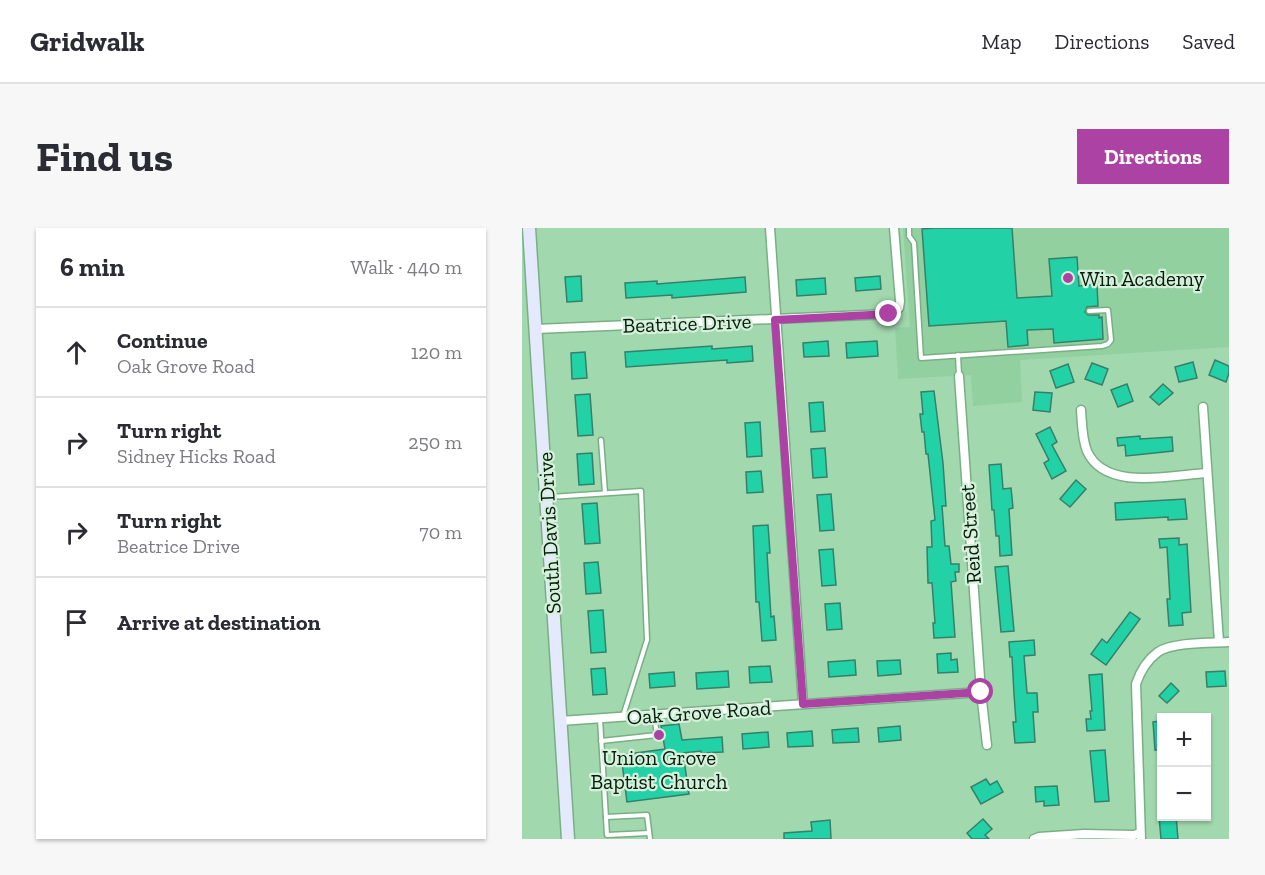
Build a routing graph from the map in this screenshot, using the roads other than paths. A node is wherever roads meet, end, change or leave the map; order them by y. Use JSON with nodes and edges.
{"nodes":[{"id":1,"x":529,"y":228,"type":"edge"},
{"id":2,"x":770,"y":228,"type":"edge"},
{"id":3,"x":894,"y":228,"type":"edge"},
{"id":4,"x":909,"y":228,"type":"edge"},
{"id":5,"x":1089,"y":311,"type":"dead end"},
{"id":6,"x":775,"y":320,"type":"junction"},
{"id":7,"x":536,"y":329,"type":"junction"},
{"id":8,"x":958,"y":355,"type":"junction"},
{"id":9,"x":960,"y":376,"type":"joint"},
{"id":10,"x":1203,"y":407,"type":"dead end"},
{"id":11,"x":1081,"y":410,"type":"dead end"},
{"id":12,"x":601,"y":440,"type":"dead end"},
{"id":13,"x":1207,"y":473,"type":"junction"},
{"id":14,"x":605,"y":493,"type":"junction"},
{"id":15,"x":546,"y":497,"type":"junction"},
{"id":16,"x":1219,"y":642,"type":"junction"},
{"id":17,"x":1229,"y":642,"type":"edge"},
{"id":18,"x":981,"y":692,"type":"junction"},
{"id":19,"x":803,"y":704,"type":"junction"},
{"id":20,"x":654,"y":715,"type":"junction"},
{"id":21,"x":623,"y":717,"type":"junction"},
{"id":22,"x":600,"y":718,"type":"junction"},
{"id":23,"x":560,"y":721,"type":"junction"},
{"id":24,"x":601,"y":741,"type":"junction"},
{"id":25,"x":987,"y":745,"type":"dead end"},
{"id":26,"x":606,"y":817,"type":"junction"},
{"id":27,"x":650,"y":836,"type":"edge"},
{"id":28,"x":1140,"y":836,"type":"edge"},
{"id":29,"x":568,"y":839,"type":"edge"},
{"id":30,"x":1034,"y":839,"type":"edge"}],
"edges":[{"from":1,"to":7,"type":"street","name":"South Davis Drive"},
{"from":2,"to":6,"type":"street"},
{"from":3,"to":6,"type":"street","name":"Beatrice Drive"},
{"from":4,"to":8,"type":"lane"},
{"from":5,"to":8,"type":"lane"},
{"from":6,"to":7,"type":"street","name":"Beatrice Drive"},
{"from":6,"to":19,"type":"street"},
{"from":7,"to":15,"type":"street","name":"South Davis Drive"},
{"from":8,"to":9,"type":"lane"},
{"from":9,"to":18,"type":"street","name":"Reid Street"},
{"from":10,"to":13,"type":"street"},
{"from":11,"to":13,"type":"street"},
{"from":12,"to":14,"type":"lane"},
{"from":13,"to":16,"type":"street"},
{"from":14,"to":15,"type":"lane"},
{"from":14,"to":21,"type":"lane"},
{"from":15,"to":23,"type":"street","name":"South Davis Drive"},
{"from":16,"to":17,"type":"street"},
{"from":16,"to":28,"type":"street"},
{"from":18,"to":19,"type":"street","name":"Oak Grove Road"},
{"from":18,"to":25,"type":"street","name":"Reid Street"},
{"from":19,"to":20,"type":"street","name":"Oak Grove Road"},
{"from":20,"to":21,"type":"street","name":"Oak Grove Road"},
{"from":20,"to":24,"type":"lane"},
{"from":21,"to":22,"type":"street","name":"Oak Grove Road"},
{"from":22,"to":23,"type":"street","name":"Oak Grove Road"},
{"from":22,"to":24,"type":"lane"},
{"from":23,"to":29,"type":"street","name":"South Davis Drive"},
{"from":24,"to":26,"type":"lane"},
{"from":26,"to":27,"type":"lane"},
{"from":26,"to":27,"type":"lane"},
{"from":28,"to":30,"type":"street"}]}
